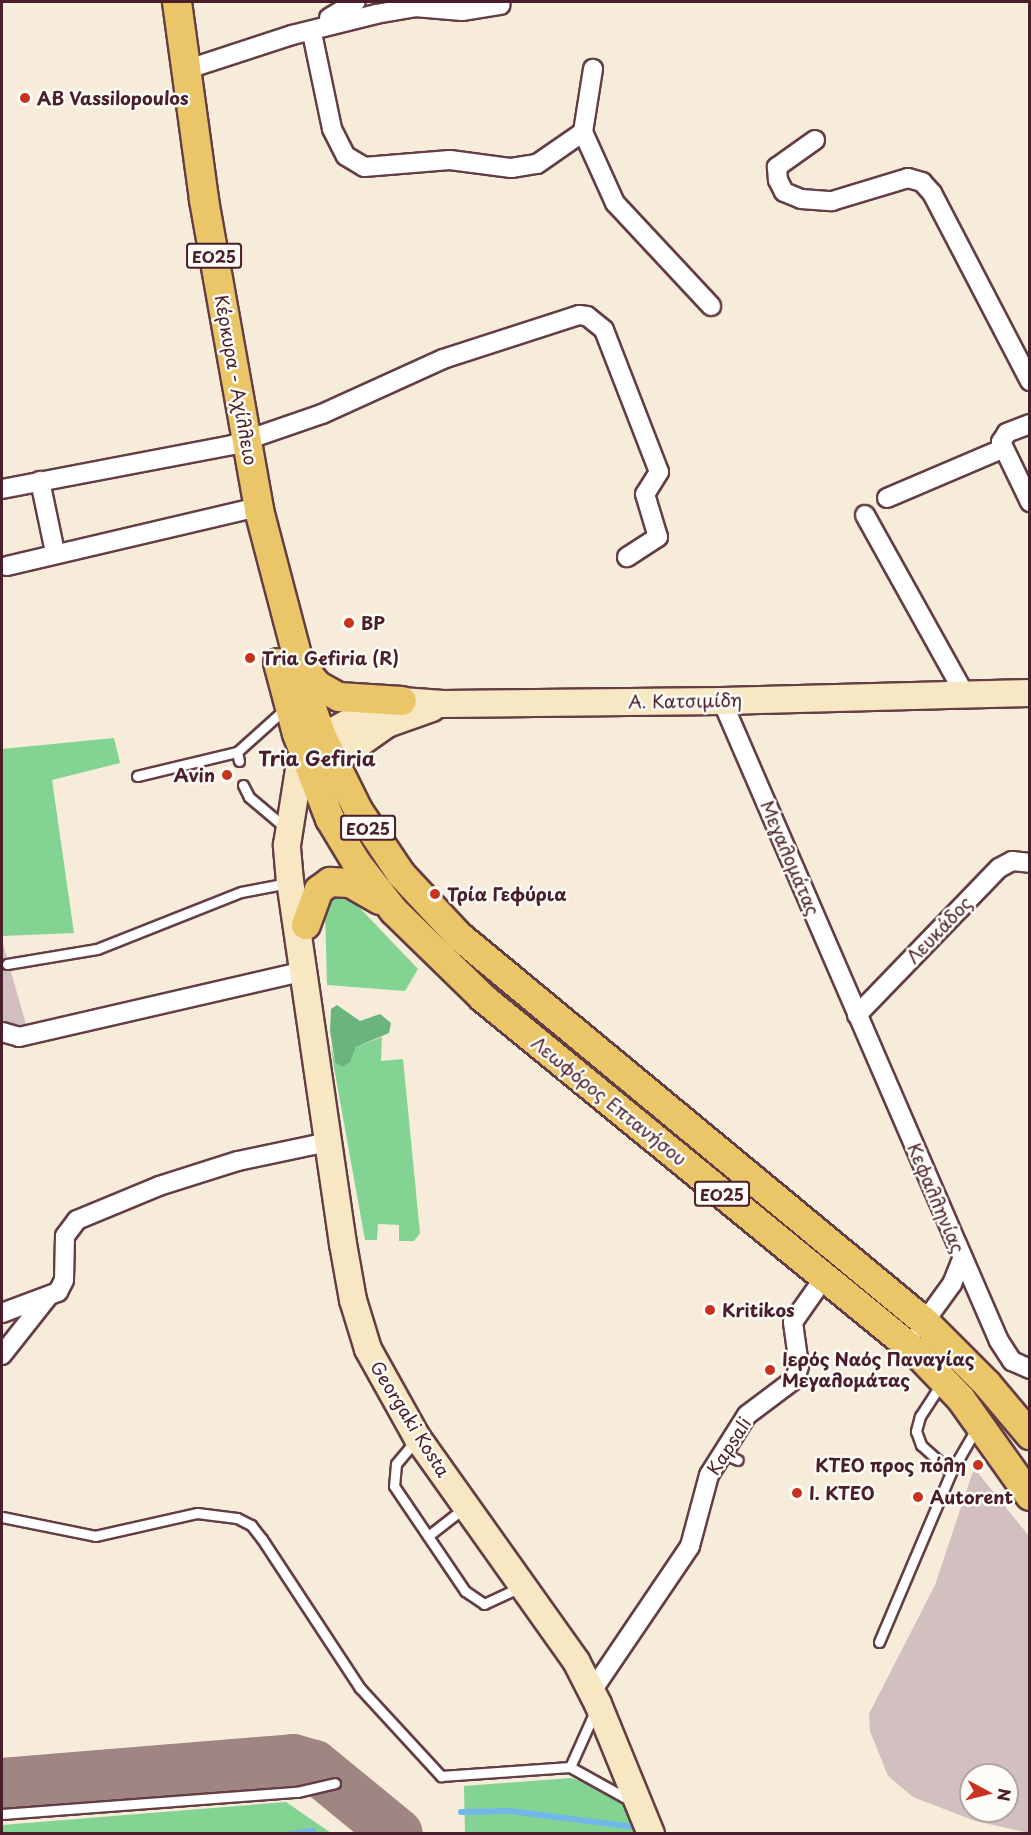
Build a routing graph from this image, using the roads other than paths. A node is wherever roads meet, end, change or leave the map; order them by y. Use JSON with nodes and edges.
{"nodes":[{"id":1,"x":177,"y":2,"type":"edge"},
{"id":2,"x":357,"y":2,"type":"edge"},
{"id":3,"x":501,"y":5,"type":"dead end"},
{"id":4,"x":312,"y":33,"type":"junction"},
{"id":5,"x":292,"y":35,"type":"junction"},
{"id":6,"x":593,"y":69,"type":"dead end"},
{"id":7,"x":185,"y":70,"type":"junction"},
{"id":8,"x":583,"y":132,"type":"junction"},
{"id":9,"x":815,"y":140,"type":"dead end"},
{"id":10,"x":711,"y":306,"type":"dead end"},
{"id":11,"x":1029,"y":381,"type":"edge"},
{"id":12,"x":1029,"y":424,"type":"edge"},
{"id":13,"x":246,"y":440,"type":"junction"},
{"id":14,"x":1002,"y":449,"type":"junction"},
{"id":15,"x":40,"y":481,"type":"junction"},
{"id":16,"x":2,"y":489,"type":"edge"},
{"id":17,"x":886,"y":498,"type":"dead end"},
{"id":18,"x":1029,"y":502,"type":"edge"},
{"id":19,"x":258,"y":508,"type":"junction"},
{"id":20,"x":865,"y":515,"type":"dead end"},
{"id":21,"x":55,"y":552,"type":"junction"},
{"id":22,"x":627,"y":557,"type":"dead end"},
{"id":23,"x":7,"y":566,"type":"dead end"},
{"id":24,"x":296,"y":656,"type":"junction"},
{"id":25,"x":1029,"y":693,"type":"edge"},
{"id":26,"x":965,"y":695,"type":"junction"},
{"id":27,"x":402,"y":701,"type":"junction"},
{"id":28,"x":722,"y":701,"type":"junction"},
{"id":29,"x":443,"y":704,"type":"junction"},
{"id":30,"x":289,"y":705,"type":"junction"},
{"id":31,"x":327,"y":750,"type":"junction"},
{"id":32,"x":137,"y":776,"type":"dead end"},
{"id":33,"x":316,"y":784,"type":"junction"},
{"id":34,"x":243,"y":785,"type":"dead end"},
{"id":35,"x":288,"y":830,"type":"junction"},
{"id":36,"x":1029,"y":863,"type":"edge"},
{"id":37,"x":290,"y":882,"type":"junction"},
{"id":38,"x":394,"y":911,"type":"junction"},
{"id":39,"x":306,"y":925,"type":"junction"},
{"id":40,"x":305,"y":963,"type":"junction"},
{"id":41,"x":8,"y":964,"type":"dead end"},
{"id":42,"x":858,"y":1015,"type":"junction"},
{"id":43,"x":2,"y":1032,"type":"edge"},
{"id":44,"x":328,"y":1142,"type":"junction"},
{"id":45,"x":962,"y":1259,"type":"junction"},
{"id":46,"x":826,"y":1275,"type":"junction"},
{"id":47,"x":47,"y":1299,"type":"junction"},
{"id":48,"x":2,"y":1313,"type":"edge"},
{"id":49,"x":925,"y":1322,"type":"junction"},
{"id":50,"x":906,"y":1343,"type":"junction"},
{"id":51,"x":2,"y":1355,"type":"edge"},
{"id":52,"x":1029,"y":1369,"type":"edge"},
{"id":53,"x":944,"y":1379,"type":"junction"},
{"id":54,"x":979,"y":1425,"type":"junction"},
{"id":55,"x":1029,"y":1436,"type":"edge"},
{"id":56,"x":418,"y":1439,"type":"junction"},
{"id":57,"x":951,"y":1472,"type":"junction"},
{"id":58,"x":1029,"y":1496,"type":"edge"},
{"id":59,"x":466,"y":1506,"type":"junction"},
{"id":60,"x":2,"y":1517,"type":"edge"},
{"id":61,"x":428,"y":1536,"type":"junction"},
{"id":62,"x":524,"y":1586,"type":"junction"},
{"id":63,"x":879,"y":1642,"type":"dead end"},
{"id":64,"x":595,"y":1698,"type":"junction"},
{"id":65,"x":570,"y":1767,"type":"junction"},
{"id":66,"x":335,"y":1783,"type":"dead end"},
{"id":67,"x":642,"y":1807,"type":"junction"},
{"id":68,"x":2,"y":1814,"type":"edge"},
{"id":69,"x":651,"y":1833,"type":"edge"}],
"edges":[{"from":1,"to":7,"type":"main road","name":"Κέρκυρα - Αχίλλειο","number":"ΕΟ25"},
{"from":2,"to":5,"type":"street"},
{"from":3,"to":4,"type":"street"},
{"from":4,"to":5,"type":"street"},
{"from":4,"to":8,"type":"street"},
{"from":5,"to":7,"type":"street"},
{"from":6,"to":8,"type":"street"},
{"from":7,"to":13,"type":"main road","name":"Κέρκυρα - Αχίλλειο","number":"ΕΟ25"},
{"from":8,"to":10,"type":"street"},
{"from":9,"to":11,"type":"street"},
{"from":12,"to":14,"type":"street"},
{"from":13,"to":15,"type":"street"},
{"from":13,"to":19,"type":"main road","name":"Κέρκυρα - Αχίλλειο","number":"ΕΟ25"},
{"from":13,"to":22,"type":"street"},
{"from":14,"to":17,"type":"street"},
{"from":14,"to":18,"type":"street"},
{"from":15,"to":16,"type":"street"},
{"from":15,"to":21,"type":"street"},
{"from":19,"to":21,"type":"street"},
{"from":19,"to":24,"type":"main road","name":"Κέρκυρα - Αχίλλειο","number":"ΕΟ25"},
{"from":19,"to":30,"type":"main road","name":"Κέρκυρα - Αχίλλειο","number":"ΕΟ25"},
{"from":20,"to":26,"type":"street"},
{"from":21,"to":23,"type":"street"},
{"from":24,"to":27,"type":"main road"},
{"from":24,"to":31,"type":"main road","name":"Κέρκυρα - Αχίλλειο","number":"ΕΟ25"},
{"from":25,"to":26,"type":"main road","name":"Α. Κατσιμίδη"},
{"from":26,"to":28,"type":"main road","name":"Α. Κατσιμίδη"},
{"from":27,"to":29,"type":"main road"},
{"from":27,"to":31,"type":"main road"},
{"from":28,"to":29,"type":"main road","name":"Α. Κατσιμίδη"},
{"from":28,"to":42,"type":"street","name":"Μεγαλομάτας"},
{"from":29,"to":31,"type":"main road","name":"Α. Κατσιμίδη"},
{"from":30,"to":31,"type":"main road","name":"Κέρκυρα - Αχίλλειο","number":"ΕΟ25"},
{"from":30,"to":32,"type":"lane"},
{"from":31,"to":33,"type":"main road","name":"Κέρκυρα - Αχίλλειο","number":"ΕΟ25"},
{"from":31,"to":35,"type":"main road","name":"Georgaki Kosta"},
{"from":31,"to":49,"type":"main road","name":"Λεωφόρος Επτανήσου","number":"ΕΟ25"},
{"from":33,"to":38,"type":"main road","name":"Λεωφόρος Επτανήσου","number":"ΕΟ25"},
{"from":33,"to":39,"type":"main road","name":"Georgaki Kosta"},
{"from":34,"to":35,"type":"lane"},
{"from":35,"to":37,"type":"main road","name":"Georgaki Kosta"},
{"from":36,"to":42,"type":"street","name":"Λευκάδος"},
{"from":37,"to":40,"type":"main road","name":"Georgaki Kosta"},
{"from":37,"to":41,"type":"lane"},
{"from":38,"to":39,"type":"main road"},
{"from":38,"to":46,"type":"main road","name":"Λεωφόρος Επτανήσου","number":"ΕΟ25"},
{"from":39,"to":40,"type":"main road","name":"Georgaki Kosta"},
{"from":40,"to":43,"type":"street"},
{"from":40,"to":44,"type":"main road","name":"Georgaki Kosta"},
{"from":42,"to":45,"type":"street","name":"Κεφαλληνίας"},
{"from":44,"to":47,"type":"street"},
{"from":44,"to":56,"type":"main road","name":"Georgaki Kosta"},
{"from":45,"to":49,"type":"street"},
{"from":45,"to":52,"type":"street","name":"Κεφαλληνίας"},
{"from":46,"to":50,"type":"main road","name":"Λεωφόρος Επτανήσου","number":"ΕΟ25"},
{"from":46,"to":64,"type":"street","name":"Kapsali"},
{"from":47,"to":48,"type":"street"},
{"from":47,"to":51,"type":"street"},
{"from":49,"to":50,"type":"street"},
{"from":49,"to":55,"type":"main road","name":"Λεωφόρος Επτανήσου","number":"ΕΟ25"},
{"from":50,"to":53,"type":"main road","name":"Λεωφόρος Επτανήσου","number":"ΕΟ25"},
{"from":53,"to":54,"type":"main road","name":"Λεωφόρος Επτανήσου","number":"ΕΟ25"},
{"from":53,"to":57,"type":"lane"},
{"from":54,"to":57,"type":"lane"},
{"from":54,"to":58,"type":"main road","name":"Λεωφόρος Επτανήσου","number":"ΕΟ25"},
{"from":56,"to":59,"type":"main road","name":"Georgaki Kosta"},
{"from":56,"to":61,"type":"lane"},
{"from":57,"to":63,"type":"lane"},
{"from":59,"to":61,"type":"lane"},
{"from":59,"to":62,"type":"main road","name":"Georgaki Kosta"},
{"from":60,"to":65,"type":"lane"},
{"from":61,"to":62,"type":"lane"},
{"from":62,"to":64,"type":"main road","name":"Georgaki Kosta"},
{"from":64,"to":65,"type":"lane"},
{"from":64,"to":67,"type":"main road","name":"Georgaki Kosta"},
{"from":65,"to":67,"type":"lane"},
{"from":66,"to":68,"type":"lane"},
{"from":67,"to":69,"type":"main road","name":"Georgaki Kosta"}]}
